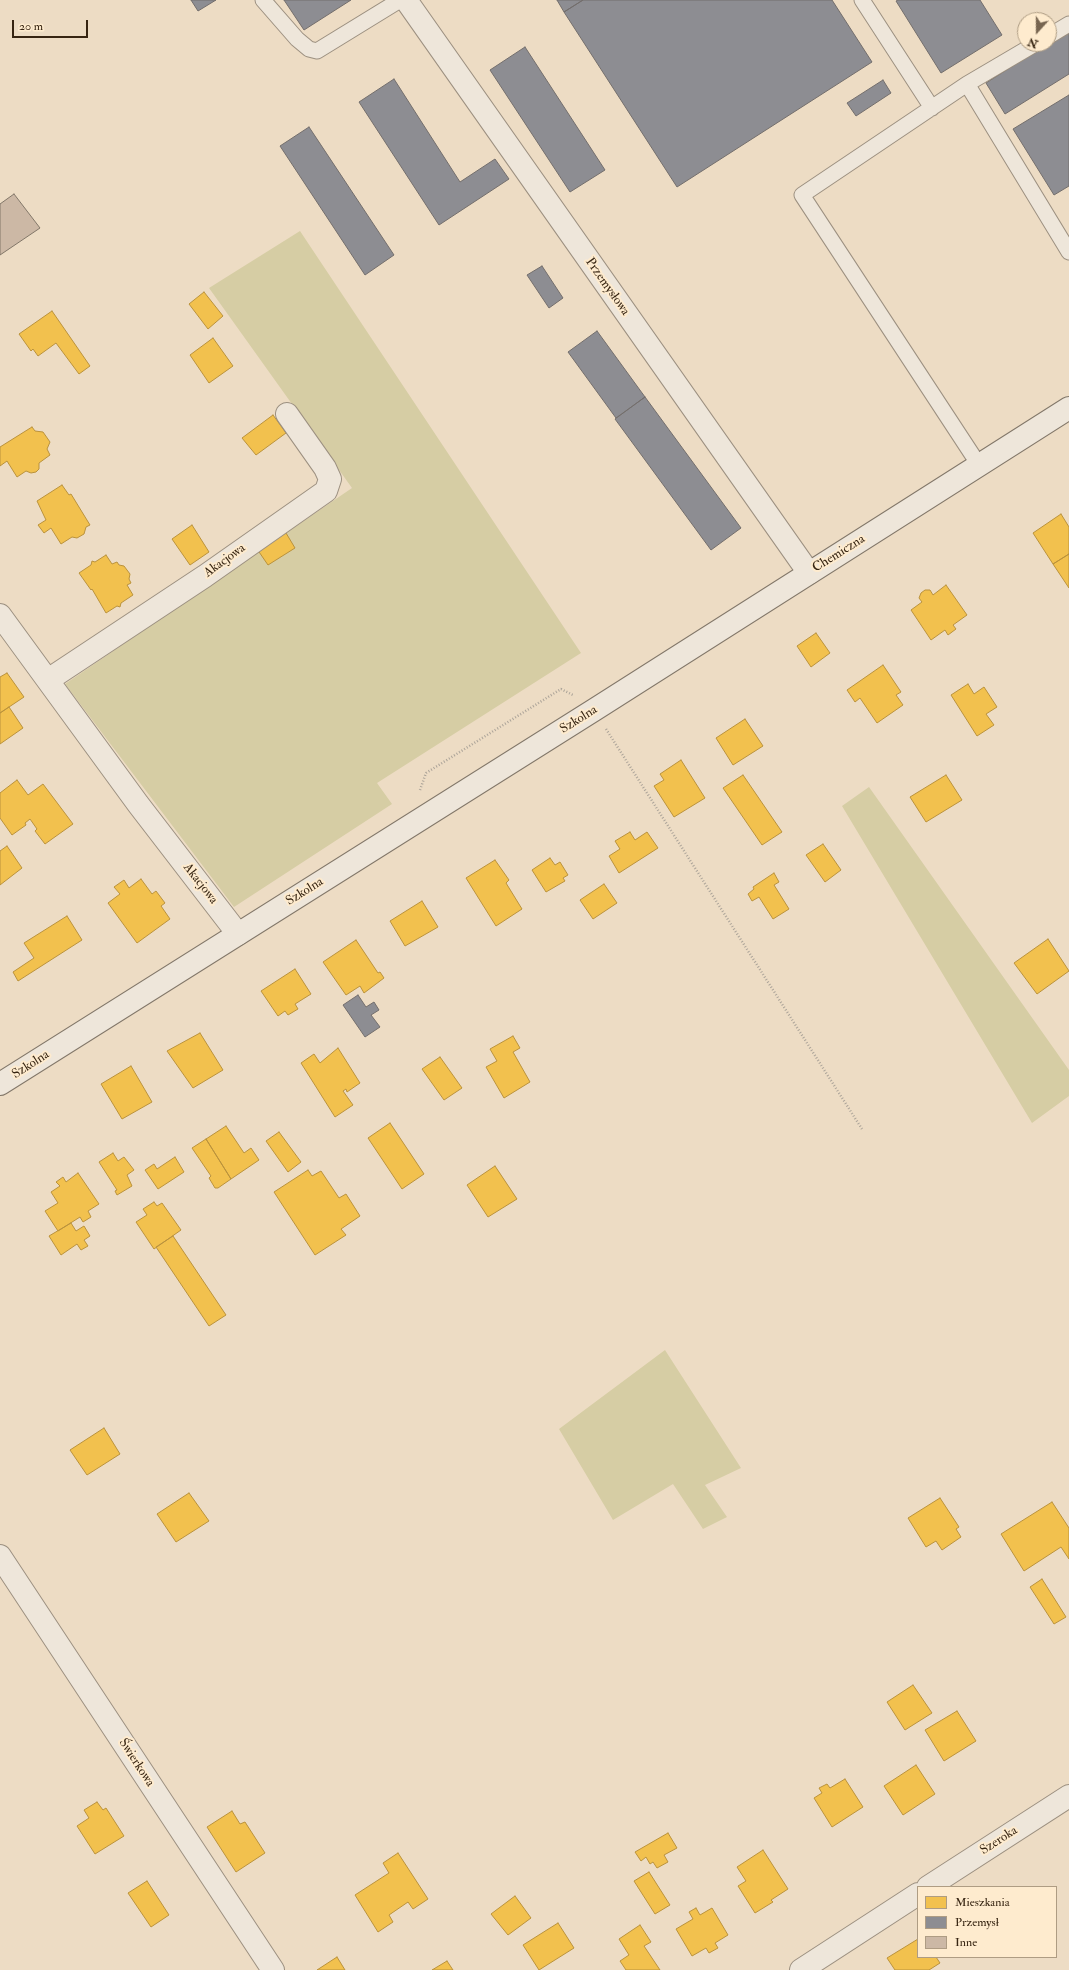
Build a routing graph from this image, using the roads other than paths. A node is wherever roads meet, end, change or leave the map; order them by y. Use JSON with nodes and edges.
{"nodes":[{"id":1,"x":263,"y":0,"type":"edge"},
{"id":2,"x":400,"y":0,"type":"edge"},
{"id":3,"x":406,"y":0,"type":"edge"},
{"id":4,"x":862,"y":0,"type":"edge"},
{"id":5,"x":1069,"y":24,"type":"edge"},
{"id":6,"x":1057,"y":31,"type":"edge"},
{"id":7,"x":1021,"y":52,"type":"edge"},
{"id":8,"x":967,"y":84,"type":"junction"},
{"id":9,"x":932,"y":108,"type":"junction"},
{"id":10,"x":1069,"y":252,"type":"edge"},
{"id":11,"x":1069,"y":408,"type":"edge"},
{"id":12,"x":286,"y":414,"type":"dead end"},
{"id":13,"x":979,"y":466,"type":"junction"},
{"id":14,"x":809,"y":573,"type":"junction"},
{"id":15,"x":0,"y":614,"type":"edge"},
{"id":16,"x":48,"y":680,"type":"junction"},
{"id":17,"x":602,"y":705,"type":"joint"},
{"id":18,"x":238,"y":934,"type":"junction"},
{"id":19,"x":0,"y":1084,"type":"edge"},
{"id":20,"x":0,"y":1556,"type":"edge"},
{"id":21,"x":1069,"y":1796,"type":"edge"},
{"id":22,"x":930,"y":1886,"type":"edge"},
{"id":23,"x":917,"y":1895,"type":"edge"},
{"id":24,"x":273,"y":1970,"type":"edge"},
{"id":25,"x":801,"y":1970,"type":"edge"}],
"edges":[{"from":1,"to":2,"type":"lane"},
{"from":3,"to":14,"type":"street","name":"Przemysłowa"},
{"from":4,"to":9,"type":"lane"},
{"from":5,"to":6,"type":"lane"},
{"from":7,"to":8,"type":"lane"},
{"from":8,"to":9,"type":"lane"},
{"from":8,"to":10,"type":"lane"},
{"from":9,"to":13,"type":"lane"},
{"from":11,"to":13,"type":"street","name":"Chemiczna"},
{"from":12,"to":16,"type":"street","name":"Akacjowa"},
{"from":13,"to":14,"type":"street","name":"Chemiczna"},
{"from":14,"to":17,"type":"street","name":"Chemiczna"},
{"from":15,"to":16,"type":"street","name":"Akacjowa"},
{"from":16,"to":18,"type":"street","name":"Akacjowa"},
{"from":17,"to":18,"type":"street","name":"Szkolna"},
{"from":18,"to":19,"type":"street","name":"Szkolna"},
{"from":20,"to":24,"type":"street","name":"Świerkowa"},
{"from":21,"to":22,"type":"street","name":"Szeroka"},
{"from":23,"to":25,"type":"street"}]}
